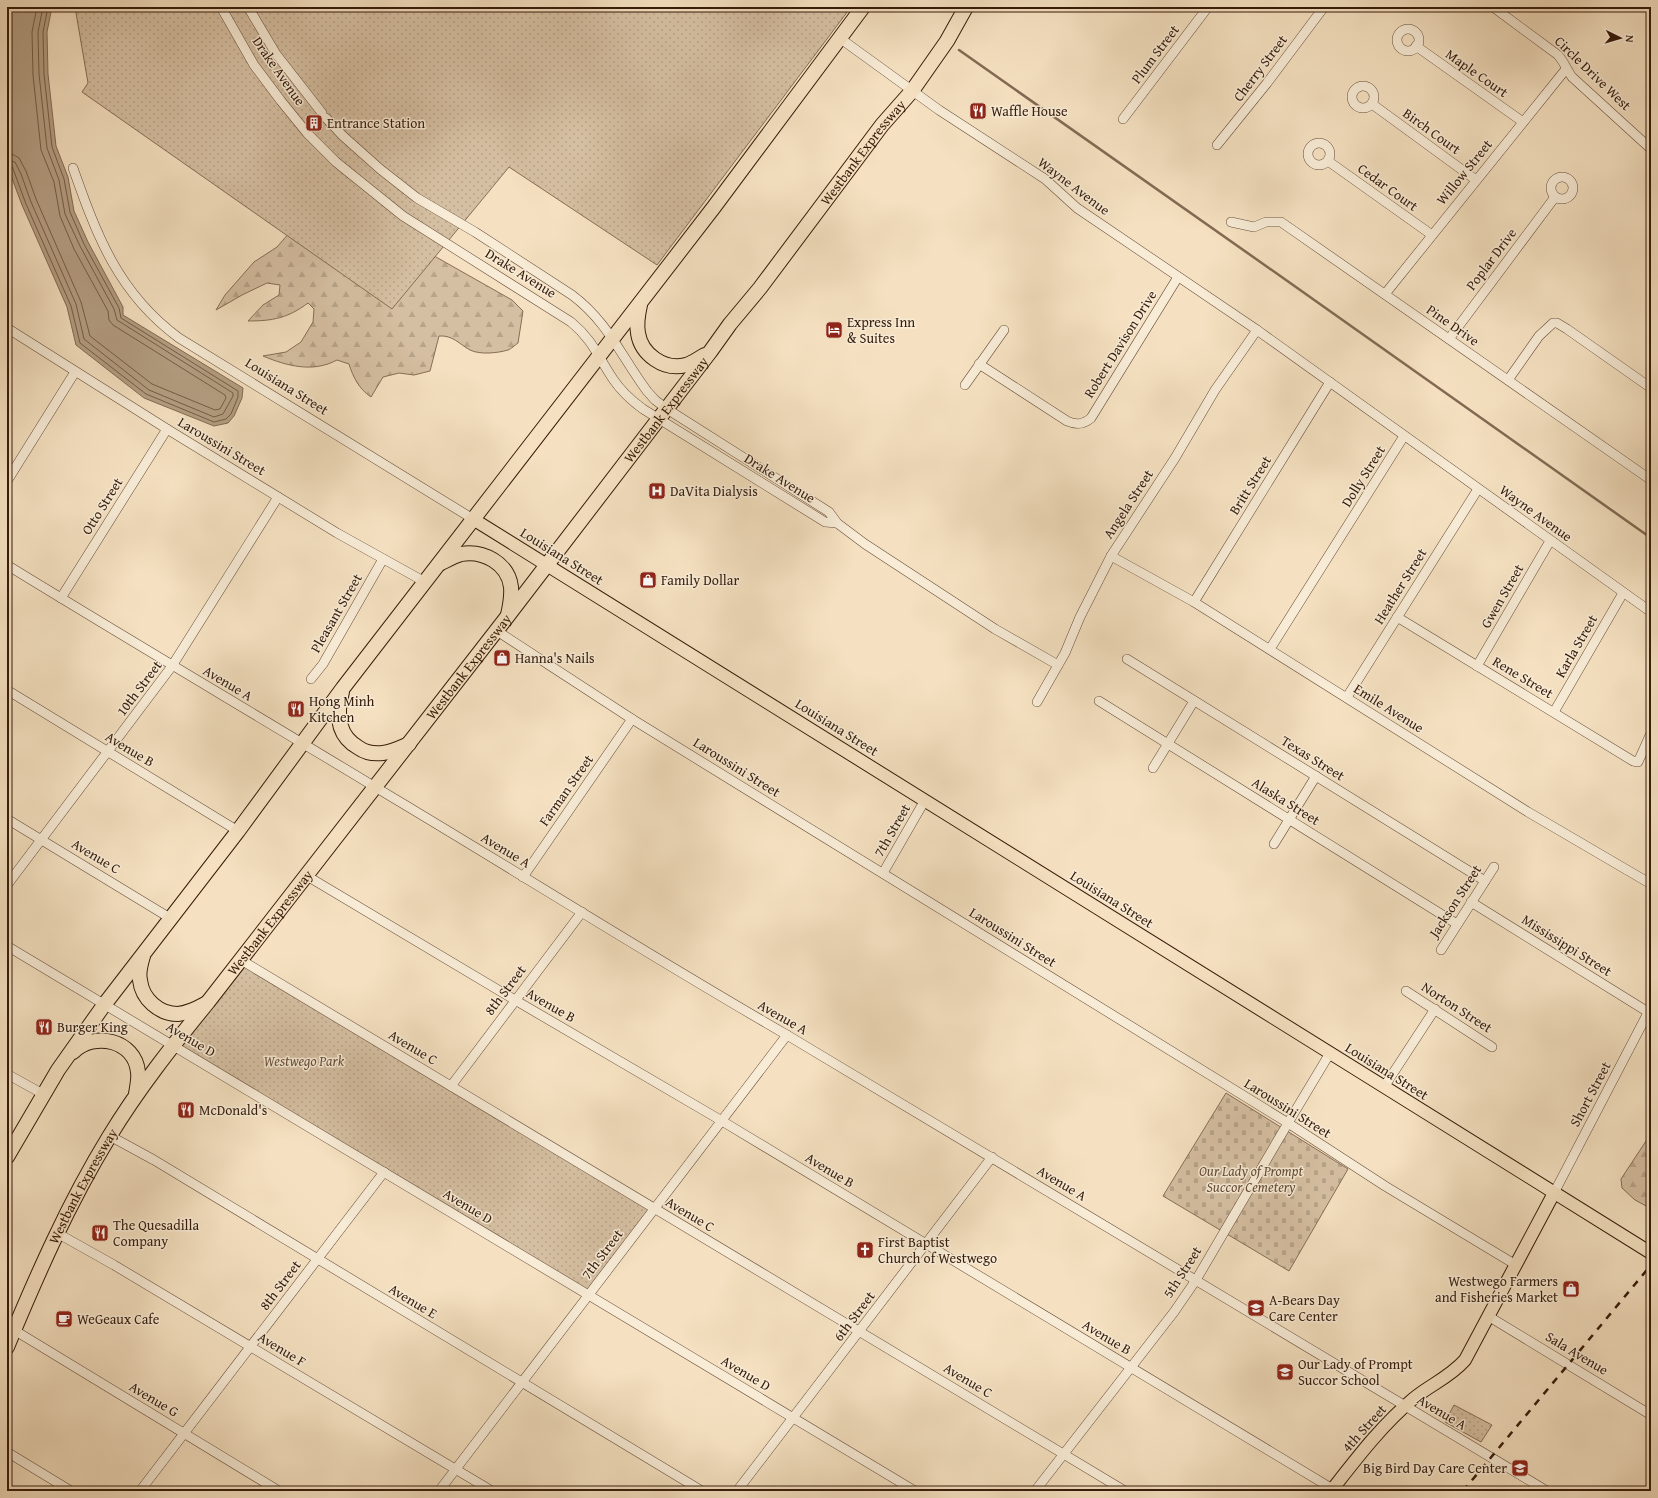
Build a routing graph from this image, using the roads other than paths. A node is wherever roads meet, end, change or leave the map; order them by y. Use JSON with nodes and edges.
{"nodes":[{"id":1,"x":221,"y":7,"type":"edge"},
{"id":2,"x":248,"y":7,"type":"edge"},
{"id":3,"x":863,"y":7,"type":"edge"},
{"id":4,"x":966,"y":7,"type":"edge"},
{"id":5,"x":1208,"y":7,"type":"edge"},
{"id":6,"x":1324,"y":7,"type":"edge"},
{"id":7,"x":1493,"y":7,"type":"edge"},
{"id":8,"x":841,"y":39,"type":"junction"},
{"id":9,"x":1416,"y":46,"type":"dead end"},
{"id":10,"x":1566,"y":68,"type":"junction"},
{"id":11,"x":912,"y":91,"type":"junction"},
{"id":12,"x":1372,"y":104,"type":"dead end"},
{"id":13,"x":1124,"y":119,"type":"dead end"},
{"id":14,"x":1523,"y":122,"type":"junction"},
{"id":15,"x":1217,"y":145,"type":"dead end"},
{"id":16,"x":1651,"y":149,"type":"edge"},
{"id":17,"x":1328,"y":161,"type":"dead end"},
{"id":18,"x":73,"y":168,"type":"dead end"},
{"id":19,"x":1476,"y":180,"type":"junction"},
{"id":20,"x":1555,"y":197,"type":"dead end"},
{"id":21,"x":1231,"y":222,"type":"dead end"},
{"id":22,"x":1432,"y":235,"type":"junction"},
{"id":23,"x":1178,"y":276,"type":"junction"},
{"id":24,"x":1385,"y":294,"type":"junction"},
{"id":25,"x":641,"y":301,"type":"junction"},
{"id":26,"x":7,"y":328,"type":"edge"},
{"id":27,"x":1004,"y":330,"type":"dead end"},
{"id":28,"x":1257,"y":330,"type":"junction"},
{"id":29,"x":612,"y":338,"type":"junction"},
{"id":30,"x":1449,"y":339,"type":"junction"},
{"id":31,"x":710,"y":352,"type":"junction"},
{"id":32,"x":599,"y":356,"type":"junction"},
{"id":33,"x":979,"y":364,"type":"junction"},
{"id":34,"x":75,"y":372,"type":"junction"},
{"id":35,"x":1508,"y":380,"type":"junction"},
{"id":36,"x":1330,"y":382,"type":"junction"},
{"id":37,"x":964,"y":385,"type":"dead end"},
{"id":38,"x":1651,"y":388,"type":"edge"},
{"id":39,"x":663,"y":414,"type":"junction"},
{"id":40,"x":167,"y":429,"type":"junction"},
{"id":41,"x":1404,"y":436,"type":"junction"},
{"id":42,"x":1650,"y":478,"type":"edge"},
{"id":43,"x":7,"y":481,"type":"edge"},
{"id":44,"x":1478,"y":489,"type":"junction"},
{"id":45,"x":278,"y":497,"type":"junction"},
{"id":46,"x":473,"y":519,"type":"junction"},
{"id":47,"x":838,"y":524,"type":"junction"},
{"id":48,"x":1550,"y":541,"type":"junction"},
{"id":49,"x":1111,"y":556,"type":"junction"},
{"id":50,"x":383,"y":559,"type":"junction"},
{"id":51,"x":7,"y":565,"type":"edge"},
{"id":52,"x":438,"y":565,"type":"junction"},
{"id":53,"x":548,"y":565,"type":"junction"},
{"id":54,"x":425,"y":582,"type":"junction"},
{"id":55,"x":1623,"y":593,"type":"junction"},
{"id":56,"x":61,"y":598,"type":"junction"},
{"id":57,"x":1194,"y":602,"type":"junction"},
{"id":58,"x":1651,"y":612,"type":"edge"},
{"id":59,"x":508,"y":617,"type":"junction"},
{"id":60,"x":1397,"y":617,"type":"junction"},
{"id":61,"x":496,"y":631,"type":"junction"},
{"id":62,"x":1270,"y":649,"type":"junction"},
{"id":63,"x":1127,"y":659,"type":"dead end"},
{"id":64,"x":1058,"y":665,"type":"junction"},
{"id":65,"x":172,"y":666,"type":"junction"},
{"id":66,"x":1477,"y":666,"type":"junction"},
{"id":67,"x":311,"y":679,"type":"dead end"},
{"id":68,"x":344,"y":688,"type":"junction"},
{"id":69,"x":7,"y":690,"type":"edge"},
{"id":70,"x":1347,"y":698,"type":"junction"},
{"id":71,"x":1099,"y":701,"type":"dead end"},
{"id":72,"x":1194,"y":701,"type":"junction"},
{"id":73,"x":1037,"y":702,"type":"dead end"},
{"id":74,"x":1554,"y":712,"type":"junction"},
{"id":75,"x":632,"y":718,"type":"junction"},
{"id":76,"x":1651,"y":734,"type":"edge"},
{"id":77,"x":302,"y":743,"type":"junction"},
{"id":78,"x":410,"y":743,"type":"junction"},
{"id":79,"x":1168,"y":744,"type":"junction"},
{"id":80,"x":108,"y":752,"type":"junction"},
{"id":81,"x":1153,"y":768,"type":"dead end"},
{"id":82,"x":1316,"y":776,"type":"junction"},
{"id":83,"x":376,"y":787,"type":"junction"},
{"id":84,"x":926,"y":800,"type":"junction"},
{"id":85,"x":7,"y":819,"type":"edge"},
{"id":86,"x":1289,"y":819,"type":"junction"},
{"id":87,"x":238,"y":831,"type":"junction"},
{"id":88,"x":42,"y":840,"type":"junction"},
{"id":89,"x":1274,"y":844,"type":"dead end"},
{"id":90,"x":1494,"y":867,"type":"dead end"},
{"id":91,"x":883,"y":873,"type":"junction"},
{"id":92,"x":307,"y":876,"type":"junction"},
{"id":93,"x":523,"y":877,"type":"junction"},
{"id":94,"x":1485,"y":881,"type":"junction"},
{"id":95,"x":1651,"y":884,"type":"edge"},
{"id":96,"x":7,"y":885,"type":"edge"},
{"id":97,"x":1471,"y":902,"type":"junction"},
{"id":98,"x":582,"y":912,"type":"junction"},
{"id":99,"x":170,"y":918,"type":"junction"},
{"id":100,"x":1457,"y":924,"type":"junction"},
{"id":101,"x":7,"y":946,"type":"edge"},
{"id":102,"x":1441,"y":950,"type":"dead end"},
{"id":103,"x":143,"y":953,"type":"junction"},
{"id":104,"x":241,"y":960,"type":"junction"},
{"id":105,"x":1406,"y":991,"type":"dead end"},
{"id":106,"x":515,"y":1000,"type":"junction"},
{"id":107,"x":208,"y":1002,"type":"junction"},
{"id":108,"x":104,"y":1005,"type":"junction"},
{"id":109,"x":1650,"y":1009,"type":"edge"},
{"id":110,"x":1435,"y":1010,"type":"junction"},
{"id":111,"x":787,"y":1035,"type":"junction"},
{"id":112,"x":173,"y":1045,"type":"junction"},
{"id":113,"x":1492,"y":1047,"type":"dead end"},
{"id":114,"x":1330,"y":1053,"type":"junction"},
{"id":115,"x":62,"y":1064,"type":"junction"},
{"id":116,"x":7,"y":1074,"type":"edge"},
{"id":117,"x":451,"y":1086,"type":"junction"},
{"id":118,"x":1384,"y":1087,"type":"junction"},
{"id":119,"x":43,"y":1094,"type":"junction"},
{"id":120,"x":135,"y":1098,"type":"junction"},
{"id":121,"x":722,"y":1121,"type":"junction"},
{"id":122,"x":1288,"y":1123,"type":"junction"},
{"id":123,"x":110,"y":1136,"type":"junction"},
{"id":124,"x":7,"y":1157,"type":"edge"},
{"id":125,"x":992,"y":1158,"type":"junction"},
{"id":126,"x":384,"y":1172,"type":"junction"},
{"id":127,"x":1554,"y":1193,"type":"junction"},
{"id":128,"x":654,"y":1208,"type":"junction"},
{"id":129,"x":57,"y":1233,"type":"junction"},
{"id":130,"x":926,"y":1244,"type":"junction"},
{"id":131,"x":1651,"y":1253,"type":"edge"},
{"id":132,"x":317,"y":1259,"type":"junction"},
{"id":133,"x":1516,"y":1265,"type":"junction"},
{"id":134,"x":1196,"y":1280,"type":"junction"},
{"id":135,"x":589,"y":1295,"type":"junction"},
{"id":136,"x":1488,"y":1316,"type":"junction"},
{"id":137,"x":14,"y":1330,"type":"junction"},
{"id":138,"x":859,"y":1331,"type":"junction"},
{"id":139,"x":7,"y":1347,"type":"edge"},
{"id":140,"x":251,"y":1347,"type":"junction"},
{"id":141,"x":1131,"y":1367,"type":"junction"},
{"id":142,"x":522,"y":1383,"type":"junction"},
{"id":143,"x":1405,"y":1406,"type":"junction"},
{"id":144,"x":1651,"y":1415,"type":"edge"},
{"id":145,"x":793,"y":1418,"type":"junction"},
{"id":146,"x":184,"y":1434,"type":"junction"},
{"id":147,"x":7,"y":1452,"type":"edge"},
{"id":148,"x":1064,"y":1454,"type":"junction"},
{"id":149,"x":456,"y":1469,"type":"junction"},
{"id":150,"x":1333,"y":1490,"type":"edge"},
{"id":151,"x":71,"y":1491,"type":"edge"},
{"id":152,"x":140,"y":1491,"type":"edge"},
{"id":153,"x":279,"y":1491,"type":"edge"},
{"id":154,"x":439,"y":1491,"type":"edge"},
{"id":155,"x":492,"y":1491,"type":"edge"},
{"id":156,"x":702,"y":1491,"type":"edge"},
{"id":157,"x":737,"y":1491,"type":"edge"},
{"id":158,"x":915,"y":1491,"type":"edge"},
{"id":159,"x":1036,"y":1491,"type":"edge"},
{"id":160,"x":1126,"y":1491,"type":"edge"},
{"id":161,"x":1547,"y":1491,"type":"edge"}],
"edges":[{"from":1,"to":32,"type":"street","name":"Drake Avenue"},
{"from":2,"to":29,"type":"street","name":"Drake Avenue"},
{"from":3,"to":8,"type":"highway"},
{"from":4,"to":11,"type":"highway","name":"Westbank Expressway"},
{"from":5,"to":13,"type":"street","name":"Plum Street"},
{"from":6,"to":15,"type":"street","name":"Cherry Street"},
{"from":7,"to":10,"type":"street","name":"Circle Drive West"},
{"from":8,"to":11,"type":"street","name":"Wayne Avenue"},
{"from":8,"to":25,"type":"highway"},
{"from":9,"to":14,"type":"street","name":"Maple Court"},
{"from":10,"to":14,"type":"street","name":"Willow Street"},
{"from":10,"to":16,"type":"street","name":"Circle Drive West"},
{"from":11,"to":23,"type":"street","name":"Wayne Avenue"},
{"from":11,"to":31,"type":"highway","name":"Westbank Expressway"},
{"from":12,"to":19,"type":"street","name":"Birch Court"},
{"from":14,"to":19,"type":"street","name":"Willow Street"},
{"from":17,"to":22,"type":"street","name":"Cedar Court"},
{"from":18,"to":46,"type":"street","name":"Louisiana Street"},
{"from":19,"to":22,"type":"street","name":"Willow Street"},
{"from":20,"to":30,"type":"street","name":"Poplar Drive"},
{"from":21,"to":24,"type":"street","name":"Pine Drive"},
{"from":22,"to":24,"type":"street","name":"Willow Street"},
{"from":23,"to":28,"type":"street","name":"Wayne Avenue"},
{"from":23,"to":33,"type":"street","name":"Robert Davison Drive"},
{"from":24,"to":30,"type":"street","name":"Pine Drive"},
{"from":25,"to":29,"type":"highway"},
{"from":25,"to":31,"type":"highway"},
{"from":26,"to":34,"type":"street","name":"Laroussini Street"},
{"from":27,"to":33,"type":"street"},
{"from":28,"to":36,"type":"street","name":"Wayne Avenue"},
{"from":28,"to":49,"type":"street","name":"Angela Street"},
{"from":29,"to":32,"type":"highway"},
{"from":29,"to":39,"type":"street","name":"Drake Avenue"},
{"from":30,"to":35,"type":"street","name":"Pine Drive"},
{"from":31,"to":39,"type":"highway","name":"Westbank Expressway"},
{"from":32,"to":39,"type":"street","name":"Drake Avenue"},
{"from":32,"to":46,"type":"highway"},
{"from":33,"to":37,"type":"street"},
{"from":34,"to":40,"type":"street","name":"Laroussini Street"},
{"from":34,"to":43,"type":"street"},
{"from":35,"to":38,"type":"street"},
{"from":35,"to":42,"type":"street","name":"Pine Drive"},
{"from":36,"to":41,"type":"street"},
{"from":36,"to":57,"type":"street","name":"Britt Street"},
{"from":39,"to":47,"type":"street","name":"Drake Avenue"},
{"from":39,"to":47,"type":"street","name":"Drake Avenue"},
{"from":39,"to":53,"type":"highway","name":"Westbank Expressway"},
{"from":40,"to":45,"type":"street","name":"Laroussini Street"},
{"from":40,"to":56,"type":"street","name":"Otto Street"},
{"from":41,"to":44,"type":"street","name":"Wayne Avenue"},
{"from":41,"to":62,"type":"street","name":"Dolly Street"},
{"from":44,"to":48,"type":"street","name":"Wayne Avenue"},
{"from":44,"to":60,"type":"street","name":"Heather Street"},
{"from":45,"to":50,"type":"street","name":"Laroussini Street"},
{"from":45,"to":65,"type":"street","name":"10th Street"},
{"from":46,"to":52,"type":"highway"},
{"from":46,"to":53,"type":"main road","name":"Louisiana Street"},
{"from":47,"to":64,"type":"street","name":"Drake Avenue"},
{"from":48,"to":55,"type":"street","name":"Wayne Avenue"},
{"from":48,"to":66,"type":"street","name":"Gwen Street"},
{"from":49,"to":57,"type":"street","name":"Emile Avenue"},
{"from":49,"to":64,"type":"street","name":"Angela Street"},
{"from":50,"to":54,"type":"street","name":"Laroussini Street"},
{"from":50,"to":67,"type":"street","name":"Pleasant Street"},
{"from":51,"to":56,"type":"street","name":"Avenue A"},
{"from":52,"to":54,"type":"highway"},
{"from":52,"to":59,"type":"highway"},
{"from":53,"to":59,"type":"highway","name":"Westbank Expressway"},
{"from":53,"to":84,"type":"main road","name":"Louisiana Street"},
{"from":54,"to":68,"type":"highway"},
{"from":55,"to":58,"type":"street","name":"Wayne Avenue"},
{"from":55,"to":74,"type":"street","name":"Karla Street"},
{"from":56,"to":65,"type":"street","name":"Avenue A"},
{"from":57,"to":62,"type":"street","name":"Emile Avenue"},
{"from":59,"to":61,"type":"highway","name":"Westbank Expressway"},
{"from":60,"to":66,"type":"street","name":"Rene Street"},
{"from":60,"to":70,"type":"street","name":"Heather Street"},
{"from":61,"to":75,"type":"street","name":"Laroussini Street"},
{"from":61,"to":78,"type":"highway","name":"Westbank Expressway"},
{"from":62,"to":70,"type":"street","name":"Emile Avenue"},
{"from":63,"to":72,"type":"street","name":"Texas Street"},
{"from":64,"to":73,"type":"street","name":"Angela Street"},
{"from":65,"to":77,"type":"street","name":"Avenue A"},
{"from":65,"to":80,"type":"street","name":"10th Street"},
{"from":66,"to":74,"type":"street","name":"Rene Street"},
{"from":68,"to":77,"type":"highway"},
{"from":68,"to":78,"type":"highway"},
{"from":69,"to":80,"type":"street","name":"Avenue B"},
{"from":70,"to":95,"type":"street","name":"Emile Avenue"},
{"from":71,"to":79,"type":"street","name":"Alaska Street"},
{"from":72,"to":79,"type":"street"},
{"from":72,"to":82,"type":"street","name":"Texas Street"},
{"from":74,"to":76,"type":"street","name":"Rene Street"},
{"from":75,"to":91,"type":"street","name":"Laroussini Street"},
{"from":75,"to":93,"type":"street","name":"Farman Street"},
{"from":77,"to":83,"type":"street","name":"Avenue A"},
{"from":77,"to":87,"type":"highway"},
{"from":78,"to":83,"type":"highway","name":"Westbank Expressway"},
{"from":79,"to":81,"type":"street"},
{"from":79,"to":86,"type":"street","name":"Alaska Street"},
{"from":80,"to":87,"type":"street","name":"Avenue B"},
{"from":80,"to":88,"type":"street","name":"10th Street"},
{"from":82,"to":86,"type":"street"},
{"from":82,"to":94,"type":"street","name":"Texas Street"},
{"from":83,"to":92,"type":"highway","name":"Westbank Expressway"},
{"from":83,"to":93,"type":"street","name":"Avenue A"},
{"from":84,"to":91,"type":"street","name":"7th Street"},
{"from":84,"to":114,"type":"main road","name":"Louisiana Street"},
{"from":85,"to":88,"type":"street","name":"Avenue C"},
{"from":86,"to":89,"type":"street"},
{"from":86,"to":100,"type":"street","name":"Alaska Street"},
{"from":87,"to":99,"type":"highway"},
{"from":88,"to":96,"type":"street","name":"10th Street"},
{"from":88,"to":99,"type":"street","name":"Avenue C"},
{"from":90,"to":94,"type":"street","name":"Jackson Street"},
{"from":91,"to":122,"type":"street","name":"Laroussini Street"},
{"from":92,"to":104,"type":"highway","name":"Westbank Expressway"},
{"from":92,"to":106,"type":"street","name":"Avenue B"},
{"from":93,"to":98,"type":"street","name":"Avenue A"},
{"from":94,"to":97,"type":"street","name":"Jackson Street"},
{"from":97,"to":100,"type":"street","name":"Jackson Street"},
{"from":97,"to":109,"type":"street","name":"Mississippi Street"},
{"from":98,"to":106,"type":"street","name":"8th Street"},
{"from":98,"to":111,"type":"street","name":"Avenue A"},
{"from":99,"to":103,"type":"highway"},
{"from":100,"to":102,"type":"street","name":"Jackson Street"},
{"from":101,"to":108,"type":"street","name":"Avenue D"},
{"from":103,"to":107,"type":"highway"},
{"from":103,"to":108,"type":"highway"},
{"from":104,"to":107,"type":"highway","name":"Westbank Expressway"},
{"from":104,"to":117,"type":"street","name":"Avenue C"},
{"from":105,"to":110,"type":"street","name":"Norton Street"},
{"from":106,"to":117,"type":"street","name":"8th Street"},
{"from":106,"to":121,"type":"street","name":"Avenue B"},
{"from":107,"to":112,"type":"highway","name":"Westbank Expressway"},
{"from":108,"to":112,"type":"street","name":"Avenue D"},
{"from":108,"to":115,"type":"highway"},
{"from":109,"to":127,"type":"street","name":"Short Street"},
{"from":110,"to":113,"type":"street","name":"Norton Street"},
{"from":110,"to":118,"type":"street"},
{"from":111,"to":121,"type":"street","name":"7th Street"},
{"from":111,"to":125,"type":"street","name":"Avenue A"},
{"from":112,"to":120,"type":"highway","name":"Westbank Expressway"},
{"from":112,"to":126,"type":"street","name":"Avenue D"},
{"from":114,"to":118,"type":"main road","name":"Louisiana Street"},
{"from":114,"to":122,"type":"street","name":"5th Street"},
{"from":115,"to":119,"type":"highway"},
{"from":115,"to":120,"type":"highway"},
{"from":116,"to":119,"type":"street"},
{"from":117,"to":128,"type":"street","name":"Avenue C"},
{"from":118,"to":127,"type":"main road","name":"Louisiana Street"},
{"from":119,"to":124,"type":"highway"},
{"from":120,"to":123,"type":"highway","name":"Westbank Expressway"},
{"from":121,"to":128,"type":"street","name":"7th Street"},
{"from":121,"to":130,"type":"street","name":"Avenue B"},
{"from":122,"to":133,"type":"street","name":"Laroussini Street"},
{"from":122,"to":134,"type":"street","name":"5th Street"},
{"from":123,"to":129,"type":"highway","name":"Westbank Expressway"},
{"from":123,"to":132,"type":"street","name":"Avenue E"},
{"from":125,"to":130,"type":"street","name":"6th Street"},
{"from":125,"to":134,"type":"street","name":"Avenue A"},
{"from":126,"to":132,"type":"street","name":"8th Street"},
{"from":126,"to":135,"type":"street","name":"Avenue D"},
{"from":127,"to":131,"type":"main road","name":"Louisiana Street"},
{"from":127,"to":133,"type":"main road","name":"4th Street"},
{"from":128,"to":135,"type":"street","name":"7th Street"},
{"from":128,"to":138,"type":"street","name":"Avenue C"},
{"from":129,"to":137,"type":"highway","name":"Westbank Expressway"},
{"from":129,"to":140,"type":"street","name":"Avenue F"},
{"from":130,"to":138,"type":"street","name":"6th Street"},
{"from":130,"to":141,"type":"street","name":"Avenue B"},
{"from":132,"to":140,"type":"street","name":"8th Street"},
{"from":132,"to":142,"type":"street","name":"Avenue E"},
{"from":133,"to":136,"type":"main road","name":"4th Street"},
{"from":134,"to":141,"type":"street","name":"5th Street"},
{"from":134,"to":143,"type":"street","name":"Avenue A"},
{"from":135,"to":142,"type":"street","name":"7th Street"},
{"from":135,"to":145,"type":"street","name":"Avenue D"},
{"from":136,"to":143,"type":"main road","name":"4th Street"},
{"from":136,"to":144,"type":"street","name":"Sala Avenue"},
{"from":137,"to":139,"type":"highway","name":"Westbank Expressway"},
{"from":137,"to":146,"type":"street","name":"Avenue G"},
{"from":138,"to":145,"type":"street","name":"6th Street"},
{"from":138,"to":148,"type":"street","name":"Avenue C"},
{"from":140,"to":146,"type":"street","name":"8th Street"},
{"from":140,"to":149,"type":"street","name":"Avenue F"},
{"from":141,"to":148,"type":"street","name":"5th Street"},
{"from":141,"to":150,"type":"street","name":"Avenue B"},
{"from":142,"to":149,"type":"street","name":"7th Street"},
{"from":142,"to":156,"type":"street","name":"Avenue E"},
{"from":143,"to":150,"type":"main road","name":"4th Street"},
{"from":143,"to":161,"type":"street","name":"Avenue A"},
{"from":145,"to":157,"type":"street","name":"6th Street"},
{"from":145,"to":158,"type":"street","name":"Avenue D"},
{"from":146,"to":152,"type":"street","name":"8th Street"},
{"from":146,"to":153,"type":"street","name":"Avenue G"},
{"from":147,"to":151,"type":"street"},
{"from":148,"to":159,"type":"street","name":"5th Street"},
{"from":148,"to":160,"type":"street","name":"Avenue C"},
{"from":149,"to":154,"type":"street","name":"7th Street"},
{"from":149,"to":155,"type":"street","name":"Avenue F"}]}
